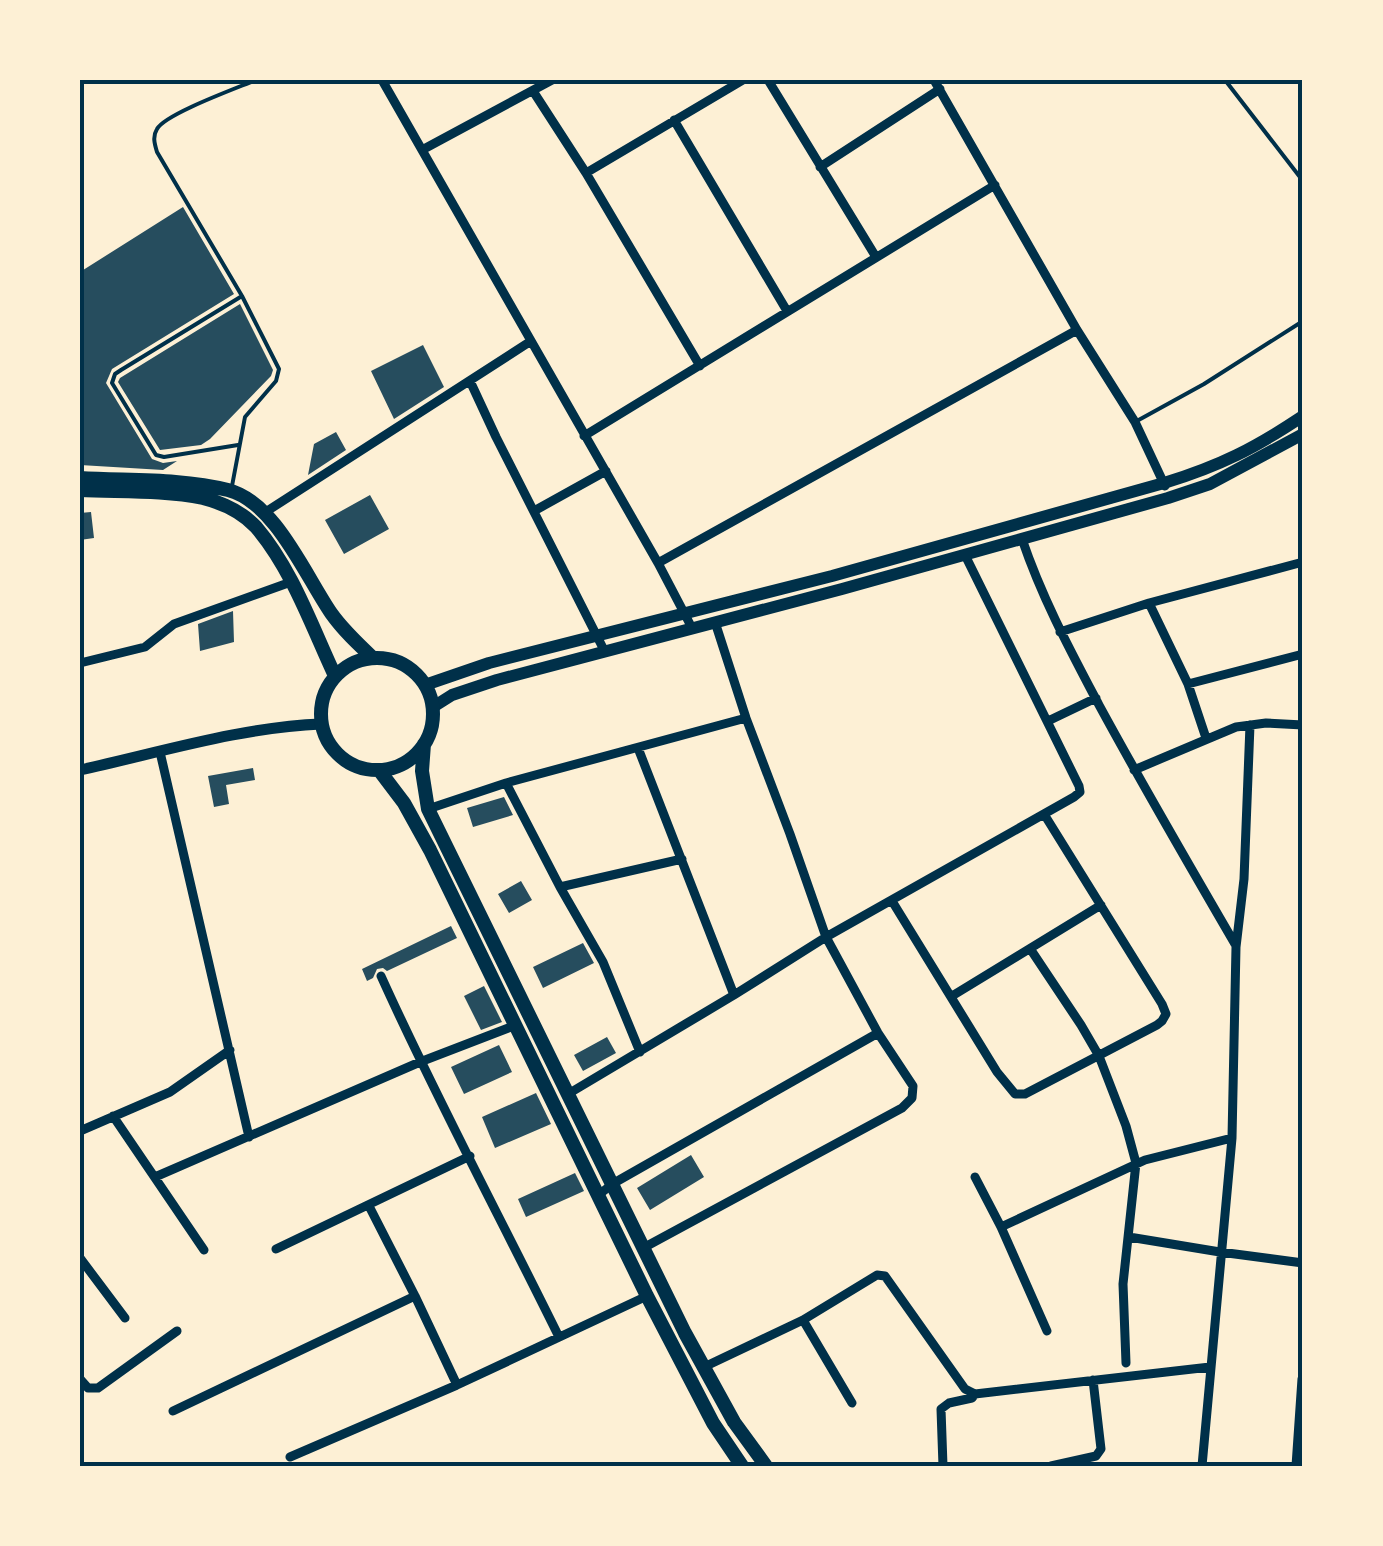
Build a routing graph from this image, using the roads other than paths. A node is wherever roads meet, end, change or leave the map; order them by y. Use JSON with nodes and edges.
{"nodes":[{"id":1,"x":256,"y":80,"type":"edge"},
{"id":2,"x":382,"y":80,"type":"edge"},
{"id":3,"x":552,"y":80,"type":"edge"},
{"id":4,"x":743,"y":80,"type":"edge"},
{"id":5,"x":768,"y":80,"type":"edge"},
{"id":6,"x":1225,"y":80,"type":"edge"},
{"id":7,"x":937,"y":85,"type":"edge"},
{"id":8,"x":533,"y":91,"type":"junction"},
{"id":9,"x":674,"y":120,"type":"junction"},
{"id":10,"x":422,"y":150,"type":"junction"},
{"id":11,"x":820,"y":167,"type":"junction"},
{"id":12,"x":586,"y":173,"type":"junction"},
{"id":13,"x":1303,"y":181,"type":"edge"},
{"id":14,"x":995,"y":184,"type":"junction"},
{"id":15,"x":876,"y":256,"type":"junction"},
{"id":16,"x":242,"y":296,"type":"junction"},
{"id":17,"x":787,"y":311,"type":"junction"},
{"id":18,"x":1303,"y":321,"type":"edge"},
{"id":19,"x":1077,"y":330,"type":"junction"},
{"id":20,"x":531,"y":340,"type":"junction"},
{"id":21,"x":700,"y":366,"type":"junction"},
{"id":22,"x":470,"y":382,"type":"junction"},
{"id":23,"x":1303,"y":416,"type":"edge"},
{"id":24,"x":1135,"y":422,"type":"junction"},
{"id":25,"x":1303,"y":434,"type":"edge"},
{"id":26,"x":584,"y":436,"type":"junction"},
{"id":27,"x":238,"y":445,"type":"junction"},
{"id":28,"x":606,"y":471,"type":"junction"},
{"id":29,"x":80,"y":478,"type":"edge"},
{"id":30,"x":1164,"y":483,"type":"junction"},
{"id":31,"x":80,"y":490,"type":"edge"},
{"id":32,"x":231,"y":490,"type":"junction"},
{"id":33,"x":1168,"y":498,"type":"junction"},
{"id":34,"x":534,"y":510,"type":"junction"},
{"id":35,"x":264,"y":512,"type":"junction"},
{"id":36,"x":1022,"y":539,"type":"junction"},
{"id":37,"x":965,"y":555,"type":"junction"},
{"id":38,"x":658,"y":562,"type":"junction"},
{"id":39,"x":1303,"y":562,"type":"edge"},
{"id":40,"x":292,"y":582,"type":"junction"},
{"id":41,"x":1149,"y":603,"type":"junction"},
{"id":42,"x":686,"y":614,"type":"junction"},
{"id":43,"x":715,"y":622,"type":"junction"},
{"id":44,"x":692,"y":628,"type":"junction"},
{"id":45,"x":1060,"y":632,"type":"junction"},
{"id":46,"x":597,"y":637,"type":"junction"},
{"id":47,"x":605,"y":652,"type":"junction"},
{"id":48,"x":1303,"y":654,"type":"edge"},
{"id":49,"x":373,"y":658,"type":"junction"},
{"id":50,"x":80,"y":664,"type":"edge"},
{"id":51,"x":335,"y":676,"type":"junction"},
{"id":52,"x":1188,"y":684,"type":"junction"},
{"id":53,"x":425,"y":685,"type":"junction"},
{"id":54,"x":1096,"y":698,"type":"junction"},
{"id":55,"x":432,"y":707,"type":"junction"},
{"id":56,"x":746,"y":718,"type":"junction"},
{"id":57,"x":1048,"y":721,"type":"junction"},
{"id":58,"x":321,"y":724,"type":"junction"},
{"id":59,"x":1250,"y":724,"type":"junction"},
{"id":60,"x":1303,"y":724,"type":"edge"},
{"id":61,"x":1206,"y":738,"type":"junction"},
{"id":62,"x":424,"y":744,"type":"junction"},
{"id":63,"x":638,"y":748,"type":"junction"},
{"id":64,"x":160,"y":752,"type":"junction"},
{"id":65,"x":80,"y":770,"type":"edge"},
{"id":66,"x":379,"y":770,"type":"junction"},
{"id":67,"x":1134,"y":770,"type":"junction"},
{"id":68,"x":506,"y":783,"type":"junction"},
{"id":69,"x":428,"y":809,"type":"junction"},
{"id":70,"x":1044,"y":814,"type":"junction"},
{"id":71,"x":682,"y":859,"type":"junction"},
{"id":72,"x":560,"y":888,"type":"junction"},
{"id":73,"x":892,"y":901,"type":"junction"},
{"id":74,"x":1102,"y":905,"type":"junction"},
{"id":75,"x":826,"y":937,"type":"junction"},
{"id":76,"x":1236,"y":946,"type":"junction"},
{"id":77,"x":1031,"y":950,"type":"junction"},
{"id":78,"x":381,"y":976,"type":"dead end"},
{"id":79,"x":734,"y":996,"type":"junction"},
{"id":80,"x":952,"y":996,"type":"junction"},
{"id":81,"x":516,"y":1026,"type":"junction"},
{"id":82,"x":878,"y":1033,"type":"junction"},
{"id":83,"x":230,"y":1050,"type":"junction"},
{"id":84,"x":640,"y":1052,"type":"junction"},
{"id":85,"x":1100,"y":1056,"type":"junction"},
{"id":86,"x":420,"y":1062,"type":"junction"},
{"id":87,"x":568,"y":1094,"type":"junction"},
{"id":88,"x":113,"y":1116,"type":"junction"},
{"id":89,"x":80,"y":1131,"type":"edge"},
{"id":90,"x":248,"y":1137,"type":"junction"},
{"id":91,"x":1232,"y":1138,"type":"junction"},
{"id":92,"x":470,"y":1156,"type":"junction"},
{"id":93,"x":1136,"y":1163,"type":"junction"},
{"id":94,"x":155,"y":1177,"type":"junction"},
{"id":95,"x":975,"y":1177,"type":"dead end"},
{"id":96,"x":614,"y":1184,"type":"junction"},
{"id":97,"x":597,"y":1196,"type":"junction"},
{"id":98,"x":368,"y":1206,"type":"junction"},
{"id":99,"x":1001,"y":1228,"type":"junction"},
{"id":100,"x":1129,"y":1237,"type":"junction"},
{"id":101,"x":644,"y":1248,"type":"junction"},
{"id":102,"x":276,"y":1249,"type":"dead end"},
{"id":103,"x":204,"y":1250,"type":"dead end"},
{"id":104,"x":1220,"y":1252,"type":"junction"},
{"id":105,"x":80,"y":1258,"type":"edge"},
{"id":106,"x":1303,"y":1263,"type":"edge"},
{"id":107,"x":415,"y":1296,"type":"junction"},
{"id":108,"x":647,"y":1296,"type":"junction"},
{"id":109,"x":125,"y":1318,"type":"dead end"},
{"id":110,"x":802,"y":1320,"type":"junction"},
{"id":111,"x":177,"y":1331,"type":"dead end"},
{"id":112,"x":1046,"y":1331,"type":"dead end"},
{"id":113,"x":560,"y":1337,"type":"junction"},
{"id":114,"x":1126,"y":1363,"type":"dead end"},
{"id":115,"x":1210,"y":1366,"type":"junction"},
{"id":116,"x":704,"y":1367,"type":"junction"},
{"id":117,"x":80,"y":1379,"type":"edge"},
{"id":118,"x":1303,"y":1379,"type":"edge"},
{"id":119,"x":1093,"y":1380,"type":"junction"},
{"id":120,"x":457,"y":1385,"type":"junction"},
{"id":121,"x":975,"y":1394,"type":"junction"},
{"id":122,"x":852,"y":1403,"type":"dead end"},
{"id":123,"x":173,"y":1411,"type":"dead end"},
{"id":124,"x":290,"y":1457,"type":"dead end"},
{"id":125,"x":742,"y":1466,"type":"edge"},
{"id":126,"x":766,"y":1466,"type":"edge"},
{"id":127,"x":943,"y":1466,"type":"edge"},
{"id":128,"x":1051,"y":1466,"type":"edge"},
{"id":129,"x":1202,"y":1466,"type":"edge"},
{"id":130,"x":1297,"y":1466,"type":"edge"}],
"edges":[{"from":1,"to":16,"type":"lane"},
{"from":2,"to":10,"type":"street"},
{"from":3,"to":8,"type":"street"},
{"from":4,"to":9,"type":"street"},
{"from":5,"to":11,"type":"street"},
{"from":6,"to":13,"type":"lane"},
{"from":7,"to":11,"type":"street"},
{"from":7,"to":14,"type":"street"},
{"from":8,"to":10,"type":"street"},
{"from":8,"to":12,"type":"street"},
{"from":9,"to":12,"type":"street"},
{"from":9,"to":17,"type":"street"},
{"from":10,"to":20,"type":"street"},
{"from":11,"to":15,"type":"street"},
{"from":12,"to":21,"type":"street"},
{"from":14,"to":15,"type":"street"},
{"from":14,"to":19,"type":"street"},
{"from":15,"to":17,"type":"street"},
{"from":16,"to":27,"type":"lane"},
{"from":16,"to":27,"type":"lane"},
{"from":17,"to":21,"type":"street"},
{"from":18,"to":24,"type":"lane"},
{"from":19,"to":24,"type":"street"},
{"from":19,"to":38,"type":"street"},
{"from":20,"to":22,"type":"street"},
{"from":20,"to":26,"type":"street"},
{"from":21,"to":26,"type":"street"},
{"from":22,"to":34,"type":"street"},
{"from":22,"to":35,"type":"street"},
{"from":23,"to":30,"type":"main road"},
{"from":24,"to":30,"type":"street"},
{"from":25,"to":33,"type":"main road"},
{"from":26,"to":28,"type":"street"},
{"from":27,"to":32,"type":"lane"},
{"from":28,"to":34,"type":"street"},
{"from":28,"to":38,"type":"street"},
{"from":29,"to":32,"type":"main road"},
{"from":30,"to":33,"type":"street"},
{"from":30,"to":42,"type":"main road"},
{"from":31,"to":40,"type":"main road"},
{"from":32,"to":35,"type":"main road"},
{"from":33,"to":36,"type":"main road"},
{"from":34,"to":46,"type":"street"},
{"from":35,"to":49,"type":"main road"},
{"from":36,"to":37,"type":"main road"},
{"from":36,"to":45,"type":"street"},
{"from":37,"to":43,"type":"main road"},
{"from":37,"to":57,"type":"street"},
{"from":38,"to":42,"type":"street"},
{"from":39,"to":41,"type":"street"},
{"from":40,"to":50,"type":"street"},
{"from":40,"to":51,"type":"main road"},
{"from":41,"to":45,"type":"street"},
{"from":41,"to":52,"type":"street"},
{"from":42,"to":44,"type":"street"},
{"from":42,"to":46,"type":"main road"},
{"from":43,"to":44,"type":"main road"},
{"from":43,"to":56,"type":"street"},
{"from":44,"to":47,"type":"main road"},
{"from":45,"to":54,"type":"street"},
{"from":46,"to":47,"type":"street"},
{"from":46,"to":53,"type":"main road"},
{"from":47,"to":55,"type":"main road"},
{"from":48,"to":52,"type":"street"},
{"from":49,"to":51,"type":"main road"},
{"from":49,"to":53,"type":"main road"},
{"from":51,"to":58,"type":"main road"},
{"from":52,"to":61,"type":"street"},
{"from":53,"to":55,"type":"main road"},
{"from":54,"to":57,"type":"street"},
{"from":54,"to":67,"type":"street"},
{"from":55,"to":62,"type":"main road"},
{"from":56,"to":63,"type":"street"},
{"from":56,"to":75,"type":"street"},
{"from":57,"to":70,"type":"street"},
{"from":58,"to":64,"type":"street"},
{"from":58,"to":66,"type":"main road"},
{"from":59,"to":60,"type":"street"},
{"from":59,"to":61,"type":"street"},
{"from":59,"to":76,"type":"street"},
{"from":61,"to":67,"type":"street"},
{"from":62,"to":66,"type":"main road"},
{"from":62,"to":69,"type":"main road"},
{"from":63,"to":68,"type":"street"},
{"from":63,"to":71,"type":"street"},
{"from":64,"to":65,"type":"street"},
{"from":64,"to":83,"type":"street"},
{"from":66,"to":81,"type":"main road"},
{"from":67,"to":76,"type":"street"},
{"from":68,"to":69,"type":"street"},
{"from":68,"to":72,"type":"street"},
{"from":69,"to":87,"type":"main road"},
{"from":70,"to":73,"type":"street"},
{"from":70,"to":74,"type":"street"},
{"from":71,"to":72,"type":"street"},
{"from":71,"to":79,"type":"street"},
{"from":72,"to":84,"type":"street"},
{"from":73,"to":75,"type":"street"},
{"from":73,"to":80,"type":"street"},
{"from":74,"to":77,"type":"street"},
{"from":74,"to":85,"type":"street"},
{"from":75,"to":79,"type":"street"},
{"from":75,"to":82,"type":"street"},
{"from":76,"to":91,"type":"street"},
{"from":77,"to":80,"type":"street"},
{"from":77,"to":85,"type":"street"},
{"from":78,"to":86,"type":"street"},
{"from":79,"to":84,"type":"street"},
{"from":80,"to":85,"type":"street"},
{"from":81,"to":86,"type":"street"},
{"from":81,"to":97,"type":"main road"},
{"from":82,"to":96,"type":"street"},
{"from":82,"to":101,"type":"street"},
{"from":83,"to":88,"type":"street"},
{"from":83,"to":90,"type":"street"},
{"from":84,"to":87,"type":"street"},
{"from":85,"to":93,"type":"street"},
{"from":86,"to":90,"type":"street"},
{"from":86,"to":92,"type":"street"},
{"from":87,"to":96,"type":"main road"},
{"from":88,"to":89,"type":"street"},
{"from":88,"to":94,"type":"street"},
{"from":90,"to":94,"type":"street"},
{"from":91,"to":93,"type":"street"},
{"from":91,"to":104,"type":"street"},
{"from":92,"to":98,"type":"street"},
{"from":92,"to":113,"type":"street"},
{"from":93,"to":99,"type":"street"},
{"from":93,"to":100,"type":"street"},
{"from":94,"to":103,"type":"street"},
{"from":95,"to":99,"type":"street"},
{"from":96,"to":97,"type":"street"},
{"from":96,"to":101,"type":"main road"},
{"from":97,"to":108,"type":"main road"},
{"from":98,"to":102,"type":"street"},
{"from":98,"to":107,"type":"street"},
{"from":99,"to":112,"type":"street"},
{"from":100,"to":104,"type":"street"},
{"from":100,"to":114,"type":"street"},
{"from":101,"to":116,"type":"main road"},
{"from":104,"to":106,"type":"street"},
{"from":104,"to":115,"type":"street"},
{"from":105,"to":109,"type":"street"},
{"from":107,"to":120,"type":"street"},
{"from":107,"to":123,"type":"street"},
{"from":108,"to":113,"type":"street"},
{"from":108,"to":125,"type":"main road"},
{"from":110,"to":116,"type":"street"},
{"from":110,"to":121,"type":"street"},
{"from":110,"to":122,"type":"street"},
{"from":111,"to":117,"type":"street"},
{"from":113,"to":120,"type":"street"},
{"from":115,"to":119,"type":"street"},
{"from":115,"to":129,"type":"street"},
{"from":116,"to":126,"type":"main road"},
{"from":118,"to":130,"type":"street"},
{"from":119,"to":121,"type":"street"},
{"from":119,"to":128,"type":"street"},
{"from":120,"to":124,"type":"street"},
{"from":121,"to":127,"type":"street"}]}
